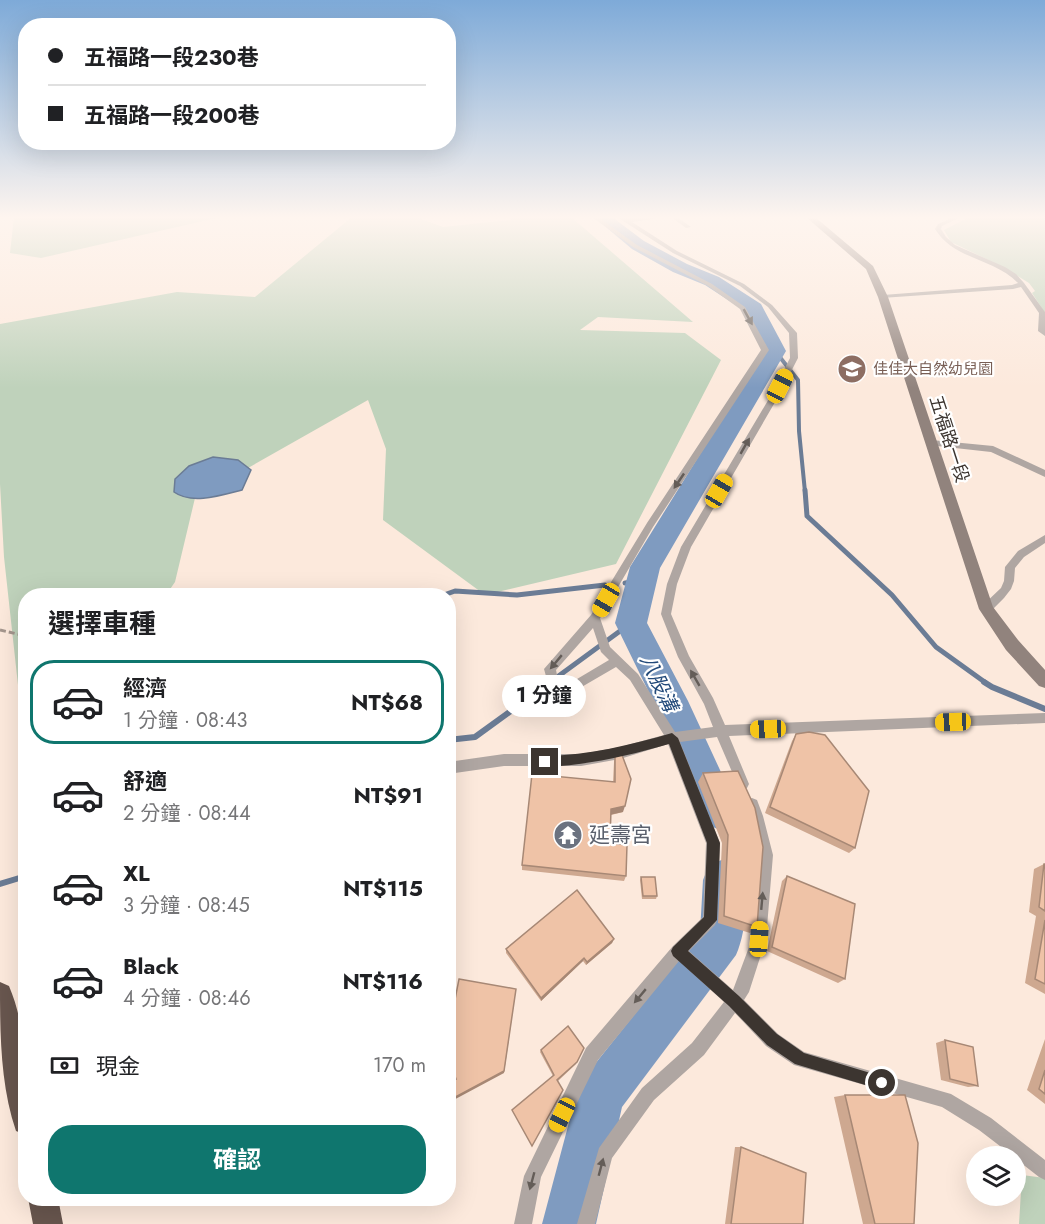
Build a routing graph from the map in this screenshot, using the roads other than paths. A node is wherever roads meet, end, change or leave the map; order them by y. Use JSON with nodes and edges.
{"nodes":[{"id":1,"x":689,"y":274,"type":"edge"},
{"id":2,"x":720,"y":274,"type":"edge"},
{"id":3,"x":873,"y":274,"type":"edge"},
{"id":4,"x":1011,"y":274,"type":"edge"},
{"id":5,"x":1022,"y":284,"type":"junction"},
{"id":6,"x":882,"y":297,"type":"junction"},
{"id":7,"x":1045,"y":333,"type":"edge"},
{"id":8,"x":931,"y":443,"type":"junction"},
{"id":9,"x":1045,"y":474,"type":"edge"},
{"id":10,"x":1045,"y":538,"type":"edge"},
{"id":11,"x":986,"y":609,"type":"junction"},
{"id":12,"x":595,"y":618,"type":"junction"},
{"id":13,"x":618,"y":661,"type":"junction"},
{"id":14,"x":1045,"y":681,"type":"edge"},
{"id":15,"x":1045,"y":718,"type":"edge"},
{"id":16,"x":719,"y":731,"type":"junction"},
{"id":17,"x":672,"y":738,"type":"junction"},
{"id":18,"x":456,"y":767,"type":"edge"},
{"id":19,"x":678,"y":951,"type":"junction"},
{"id":20,"x":0,"y":995,"type":"edge"},
{"id":21,"x":734,"y":1001,"type":"junction"},
{"id":22,"x":18,"y":1082,"type":"edge"},
{"id":23,"x":1045,"y":1171,"type":"edge"},
{"id":24,"x":45,"y":1206,"type":"edge"},
{"id":25,"x":48,"y":1224,"type":"edge"},
{"id":26,"x":523,"y":1224,"type":"edge"},
{"id":27,"x":586,"y":1224,"type":"edge"}],
"edges":[{"from":1,"to":12,"type":"lane","one_way":true},
{"from":16,"to":2,"type":"lane","one_way":true},
{"from":3,"to":6,"type":"main road","name":"五福路一段"},
{"from":4,"to":5,"type":"lane"},
{"from":5,"to":6,"type":"lane"},
{"from":5,"to":7,"type":"lane"},
{"from":6,"to":8,"type":"main road","name":"五福路一段"},
{"from":8,"to":9,"type":"lane"},
{"from":8,"to":11,"type":"main road","name":"五福路一段"},
{"from":10,"to":11,"type":"lane"},
{"from":11,"to":14,"type":"main road","name":"五福路一段"},
{"from":12,"to":13,"type":"lane"},
{"from":12,"to":13,"type":"lane","one_way":true},
{"from":13,"to":17,"type":"lane"},
{"from":15,"to":16,"type":"lane"},
{"from":16,"to":17,"type":"lane"},
{"from":21,"to":16,"type":"lane","one_way":true},
{"from":17,"to":18,"type":"lane"},
{"from":17,"to":19,"type":"lane"},
{"from":19,"to":21,"type":"lane"},
{"from":19,"to":26,"type":"lane","one_way":true},
{"from":20,"to":22,"type":"highway"},
{"from":21,"to":23,"type":"lane"},
{"from":27,"to":21,"type":"lane","one_way":true},
{"from":24,"to":25,"type":"highway"}]}
